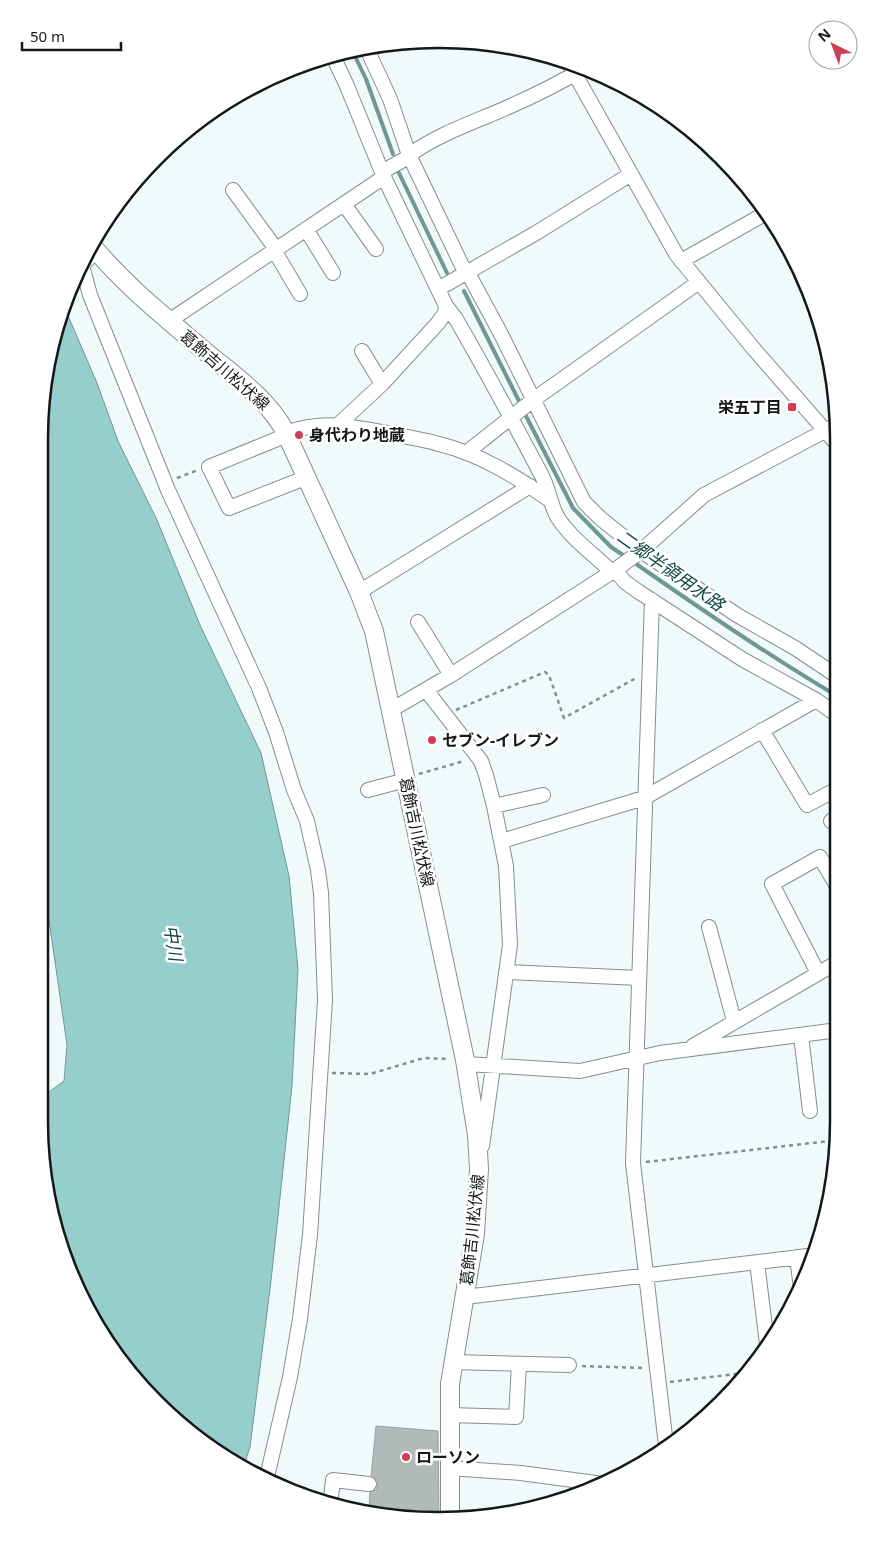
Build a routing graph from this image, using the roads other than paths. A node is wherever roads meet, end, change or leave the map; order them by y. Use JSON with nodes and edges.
{"nodes":[{"id":1,"x":369,"y":54,"type":"edge"},
{"id":2,"x":336,"y":62,"type":"edge"},
{"id":3,"x":577,"y":73,"type":"edge"},
{"id":4,"x":582,"y":74,"type":"edge"},
{"id":5,"x":409,"y":155,"type":"junction"},
{"id":6,"x":383,"y":174,"type":"junction"},
{"id":7,"x":631,"y":174,"type":"junction"},
{"id":8,"x":233,"y":190,"type":"dead end"},
{"id":9,"x":344,"y":204,"type":"junction"},
{"id":10,"x":761,"y":216,"type":"edge"},
{"id":11,"x":306,"y":229,"type":"junction"},
{"id":12,"x":376,"y":249,"type":"dead end"},
{"id":13,"x":96,"y":250,"type":"edge"},
{"id":14,"x":275,"y":250,"type":"junction"},
{"id":15,"x":682,"y":261,"type":"junction"},
{"id":16,"x":334,"y":273,"type":"dead end"},
{"id":17,"x":84,"y":274,"type":"edge"},
{"id":18,"x":467,"y":274,"type":"junction"},
{"id":19,"x":698,"y":282,"type":"junction"},
{"id":20,"x":438,"y":289,"type":"junction"},
{"id":21,"x":300,"y":294,"type":"dead end"},
{"id":22,"x":446,"y":306,"type":"junction"},
{"id":23,"x":169,"y":321,"type":"junction"},
{"id":24,"x":362,"y":351,"type":"dead end"},
{"id":25,"x":382,"y":384,"type":"junction"},
{"id":26,"x":532,"y":400,"type":"junction"},
{"id":27,"x":511,"y":417,"type":"junction"},
{"id":28,"x":339,"y":424,"type":"junction"},
{"id":29,"x":830,"y":428,"type":"edge"},
{"id":30,"x":286,"y":434,"type":"junction"},
{"id":31,"x":466,"y":453,"type":"junction"},
{"id":32,"x":305,"y":478,"type":"junction"},
{"id":33,"x":530,"y":486,"type":"junction"},
{"id":34,"x":551,"y":501,"type":"junction"},
{"id":35,"x":641,"y":551,"type":"junction"},
{"id":36,"x":613,"y":571,"type":"junction"},
{"id":37,"x":360,"y":592,"type":"junction"},
{"id":38,"x":652,"y":600,"type":"junction"},
{"id":39,"x":418,"y":622,"type":"dead end"},
{"id":40,"x":830,"y":671,"type":"edge"},
{"id":41,"x":451,"y":675,"type":"junction"},
{"id":42,"x":426,"y":690,"type":"junction"},
{"id":43,"x":816,"y":700,"type":"junction"},
{"id":44,"x":391,"y":710,"type":"junction"},
{"id":45,"x":830,"y":710,"type":"edge"},
{"id":46,"x":762,"y":730,"type":"junction"},
{"id":47,"x":405,"y":779,"type":"junction"},
{"id":48,"x":368,"y":790,"type":"dead end"},
{"id":49,"x":830,"y":793,"type":"edge"},
{"id":50,"x":543,"y":795,"type":"dead end"},
{"id":51,"x":644,"y":798,"type":"junction"},
{"id":52,"x":494,"y":806,"type":"junction"},
{"id":53,"x":502,"y":841,"type":"junction"},
{"id":54,"x":830,"y":874,"type":"edge"},
{"id":55,"x":709,"y":927,"type":"dead end"},
{"id":56,"x":830,"y":967,"type":"edge"},
{"id":57,"x":506,"y":972,"type":"junction"},
{"id":58,"x":818,"y":974,"type":"junction"},
{"id":59,"x":639,"y":978,"type":"junction"},
{"id":60,"x":734,"y":1022,"type":"junction"},
{"id":61,"x":830,"y":1031,"type":"edge"},
{"id":62,"x":801,"y":1035,"type":"junction"},
{"id":63,"x":689,"y":1048,"type":"junction"},
{"id":64,"x":636,"y":1058,"type":"junction"},
{"id":65,"x":465,"y":1062,"type":"junction"},
{"id":66,"x":494,"y":1065,"type":"junction"},
{"id":67,"x":810,"y":1110,"type":"dead end"},
{"id":68,"x":479,"y":1169,"type":"junction"},
{"id":69,"x":807,"y":1256,"type":"edge"},
{"id":70,"x":797,"y":1257,"type":"junction"},
{"id":71,"x":758,"y":1262,"type":"junction"},
{"id":72,"x":799,"y":1275,"type":"edge"},
{"id":73,"x":646,"y":1276,"type":"junction"},
{"id":74,"x":466,"y":1297,"type":"junction"},
{"id":75,"x":766,"y":1337,"type":"edge"},
{"id":76,"x":453,"y":1362,"type":"junction"},
{"id":77,"x":519,"y":1364,"type":"junction"},
{"id":78,"x":569,"y":1364,"type":"road end"},
{"id":79,"x":449,"y":1415,"type":"junction"},
{"id":80,"x":665,"y":1441,"type":"edge"},
{"id":81,"x":449,"y":1468,"type":"junction"},
{"id":82,"x":268,"y":1473,"type":"edge"},
{"id":83,"x":590,"y":1482,"type":"edge"},
{"id":84,"x":369,"y":1484,"type":"dead end"},
{"id":85,"x":331,"y":1497,"type":"edge"},
{"id":86,"x":450,"y":1512,"type":"edge"}],
"edges":[{"from":1,"to":5,"type":"street"},
{"from":2,"to":6,"type":"street"},
{"from":3,"to":5,"type":"street"},
{"from":4,"to":7,"type":"street"},
{"from":5,"to":6,"type":"street"},
{"from":5,"to":18,"type":"street"},
{"from":6,"to":9,"type":"street"},
{"from":6,"to":20,"type":"street"},
{"from":7,"to":15,"type":"street"},
{"from":7,"to":18,"type":"street"},
{"from":8,"to":14,"type":"street"},
{"from":9,"to":11,"type":"street"},
{"from":9,"to":12,"type":"street"},
{"from":10,"to":15,"type":"street"},
{"from":11,"to":14,"type":"street"},
{"from":11,"to":16,"type":"street"},
{"from":13,"to":23,"type":"main road","name":"葛飾吉川松伏線"},
{"from":14,"to":21,"type":"street"},
{"from":14,"to":23,"type":"street"},
{"from":15,"to":19,"type":"street"},
{"from":17,"to":82,"type":"street"},
{"from":18,"to":20,"type":"street"},
{"from":18,"to":26,"type":"street"},
{"from":19,"to":26,"type":"street"},
{"from":19,"to":29,"type":"street"},
{"from":20,"to":22,"type":"street"},
{"from":22,"to":25,"type":"street"},
{"from":22,"to":27,"type":"street"},
{"from":23,"to":30,"type":"main road","name":"葛飾吉川松伏線"},
{"from":24,"to":25,"type":"street"},
{"from":25,"to":28,"type":"street"},
{"from":26,"to":27,"type":"street"},
{"from":26,"to":35,"type":"street"},
{"from":27,"to":31,"type":"street"},
{"from":27,"to":34,"type":"street"},
{"from":28,"to":30,"type":"street"},
{"from":28,"to":31,"type":"street"},
{"from":29,"to":35,"type":"street"},
{"from":30,"to":32,"type":"main road","name":"葛飾吉川松伏線"},
{"from":30,"to":32,"type":"street"},
{"from":31,"to":33,"type":"street"},
{"from":32,"to":37,"type":"main road","name":"葛飾吉川松伏線"},
{"from":33,"to":34,"type":"street"},
{"from":33,"to":37,"type":"street"},
{"from":34,"to":36,"type":"street"},
{"from":35,"to":36,"type":"street"},
{"from":35,"to":40,"type":"street"},
{"from":36,"to":38,"type":"street"},
{"from":36,"to":41,"type":"street"},
{"from":37,"to":44,"type":"main road","name":"葛飾吉川松伏線"},
{"from":38,"to":43,"type":"street"},
{"from":38,"to":51,"type":"street"},
{"from":39,"to":41,"type":"street"},
{"from":41,"to":42,"type":"street"},
{"from":42,"to":44,"type":"street"},
{"from":42,"to":52,"type":"street"},
{"from":43,"to":45,"type":"street"},
{"from":43,"to":46,"type":"street"},
{"from":44,"to":47,"type":"main road","name":"葛飾吉川松伏線"},
{"from":46,"to":49,"type":"street"},
{"from":46,"to":51,"type":"street"},
{"from":47,"to":48,"type":"street"},
{"from":47,"to":65,"type":"main road","name":"葛飾吉川松伏線"},
{"from":50,"to":52,"type":"street"},
{"from":51,"to":53,"type":"street"},
{"from":51,"to":59,"type":"street"},
{"from":52,"to":53,"type":"street"},
{"from":53,"to":57,"type":"street"},
{"from":54,"to":58,"type":"street"},
{"from":55,"to":60,"type":"street"},
{"from":56,"to":58,"type":"street"},
{"from":57,"to":59,"type":"street"},
{"from":57,"to":66,"type":"street"},
{"from":58,"to":60,"type":"street"},
{"from":59,"to":64,"type":"street"},
{"from":60,"to":63,"type":"street"},
{"from":61,"to":62,"type":"street"},
{"from":62,"to":63,"type":"street"},
{"from":62,"to":67,"type":"street"},
{"from":63,"to":64,"type":"street"},
{"from":64,"to":66,"type":"street"},
{"from":64,"to":73,"type":"street"},
{"from":65,"to":66,"type":"street"},
{"from":65,"to":68,"type":"main road","name":"葛飾吉川松伏線"},
{"from":66,"to":68,"type":"street"},
{"from":68,"to":74,"type":"main road","name":"葛飾吉川松伏線"},
{"from":69,"to":70,"type":"street"},
{"from":70,"to":71,"type":"street"},
{"from":70,"to":72,"type":"street"},
{"from":71,"to":73,"type":"street"},
{"from":71,"to":75,"type":"street"},
{"from":73,"to":74,"type":"street"},
{"from":73,"to":80,"type":"street"},
{"from":74,"to":76,"type":"main road","name":"葛飾吉川松伏線"},
{"from":76,"to":77,"type":"street"},
{"from":76,"to":79,"type":"main road","name":"葛飾吉川松伏線"},
{"from":77,"to":78,"type":"street"},
{"from":77,"to":79,"type":"street"},
{"from":79,"to":81,"type":"main road","name":"葛飾吉川松伏線"},
{"from":81,"to":83,"type":"street"},
{"from":81,"to":86,"type":"main road","name":"葛飾吉川松伏線"},
{"from":84,"to":85,"type":"street"}]}
